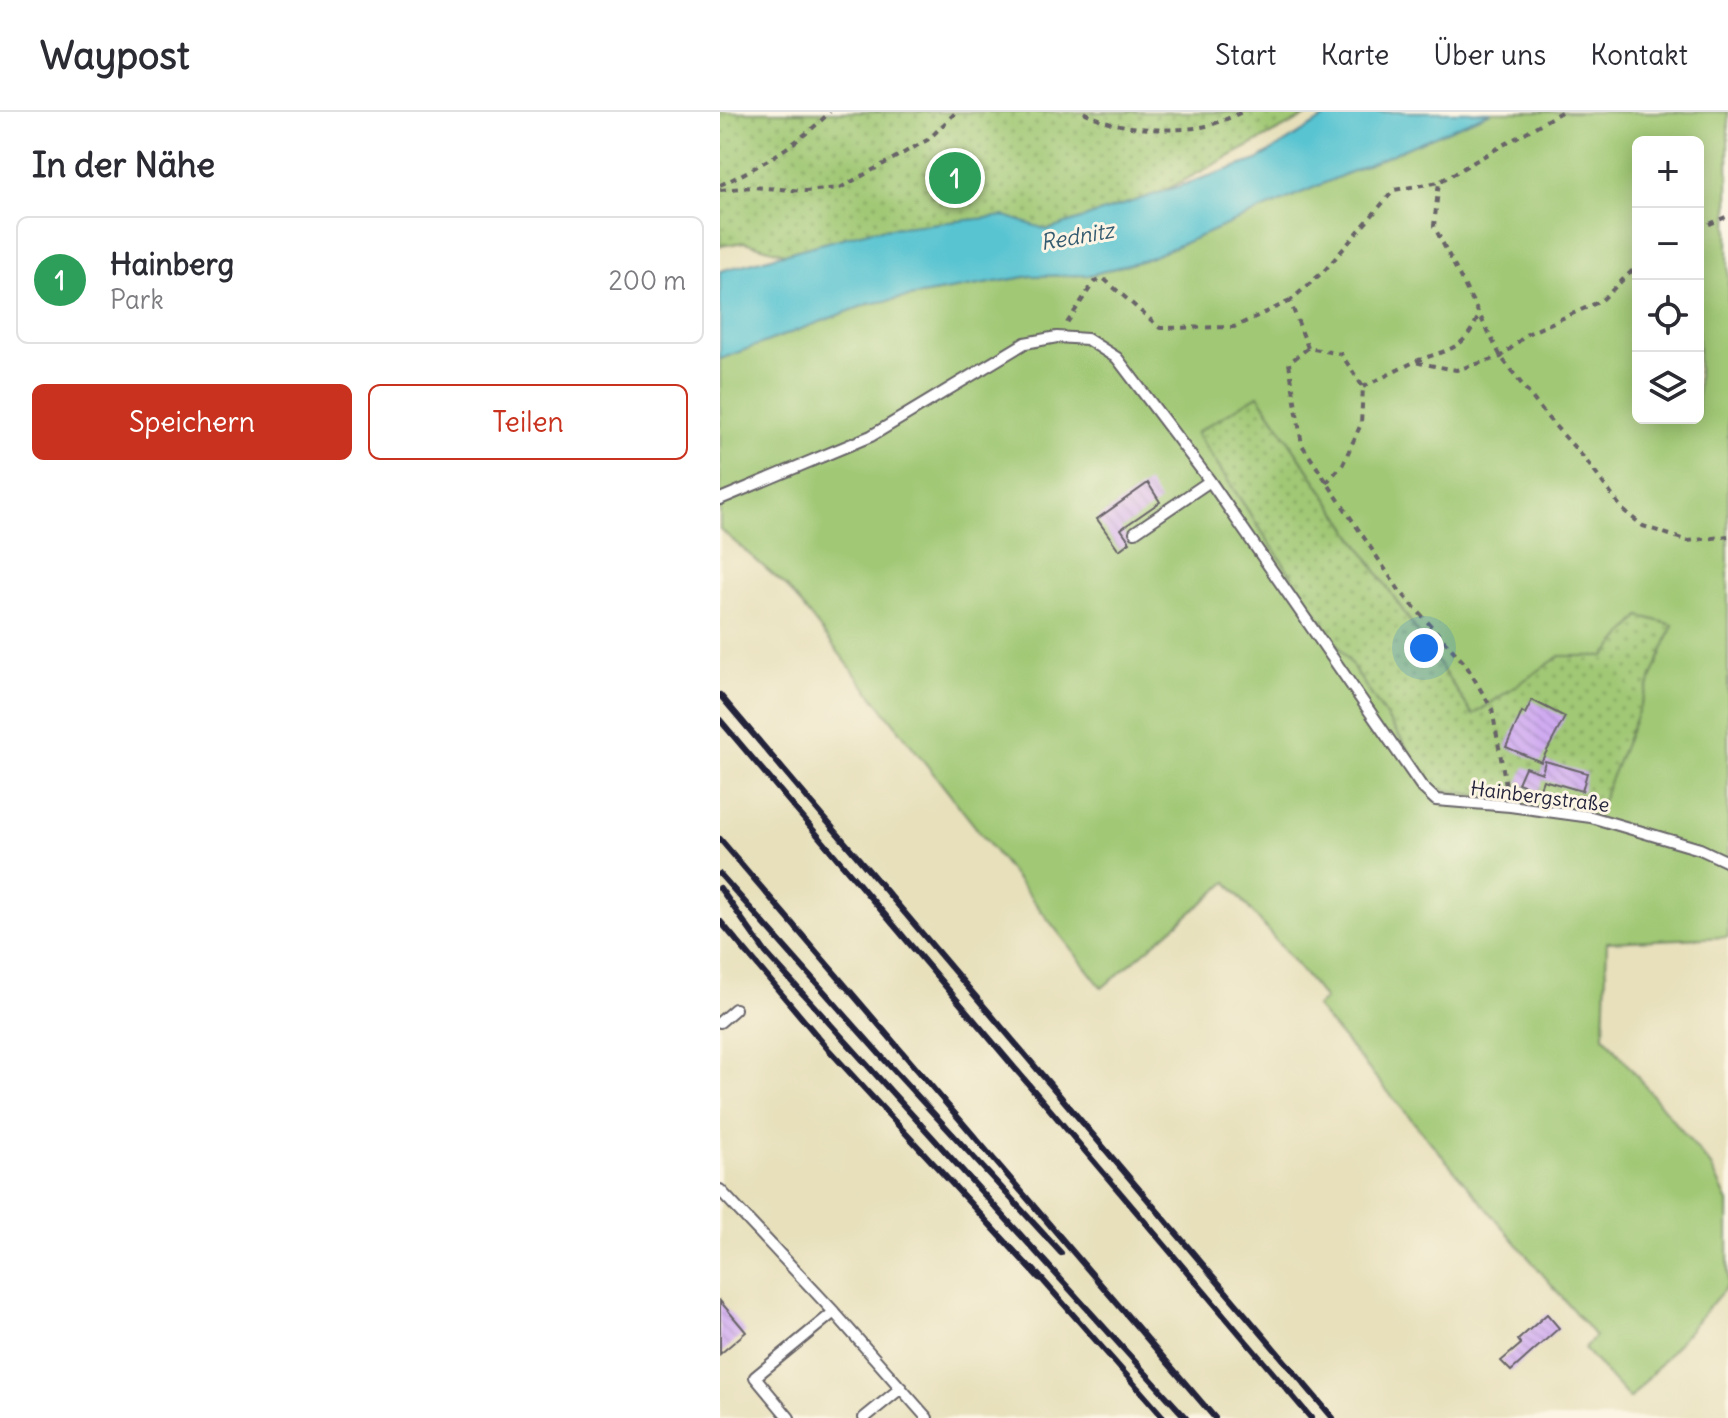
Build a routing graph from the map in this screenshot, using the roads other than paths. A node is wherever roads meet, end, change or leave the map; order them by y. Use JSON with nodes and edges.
{"nodes":[{"id":1,"x":1210,"y":481,"type":"junction"},
{"id":2,"x":720,"y":499,"type":"edge"},
{"id":3,"x":1135,"y":532,"type":"dead end"},
{"id":4,"x":1728,"y":862,"type":"edge"},
{"id":5,"x":735,"y":1009,"type":"dead end"},
{"id":6,"x":720,"y":1022,"type":"edge"},
{"id":7,"x":720,"y":1190,"type":"edge"},
{"id":8,"x":834,"y":1312,"type":"junction"},
{"id":9,"x":901,"y":1388,"type":"junction"},
{"id":10,"x":789,"y":1418,"type":"edge"},
{"id":11,"x":864,"y":1418,"type":"edge"},
{"id":12,"x":927,"y":1418,"type":"edge"}],
"edges":[{"from":1,"to":2,"type":"lane"},
{"from":1,"to":3,"type":"lane"},
{"from":1,"to":4,"type":"lane","name":"Hainbergstraße"},
{"from":5,"to":6,"type":"lane"},
{"from":7,"to":8,"type":"lane"},
{"from":8,"to":9,"type":"lane"},
{"from":8,"to":10,"type":"lane"},
{"from":9,"to":11,"type":"lane"},
{"from":9,"to":12,"type":"lane"}]}
